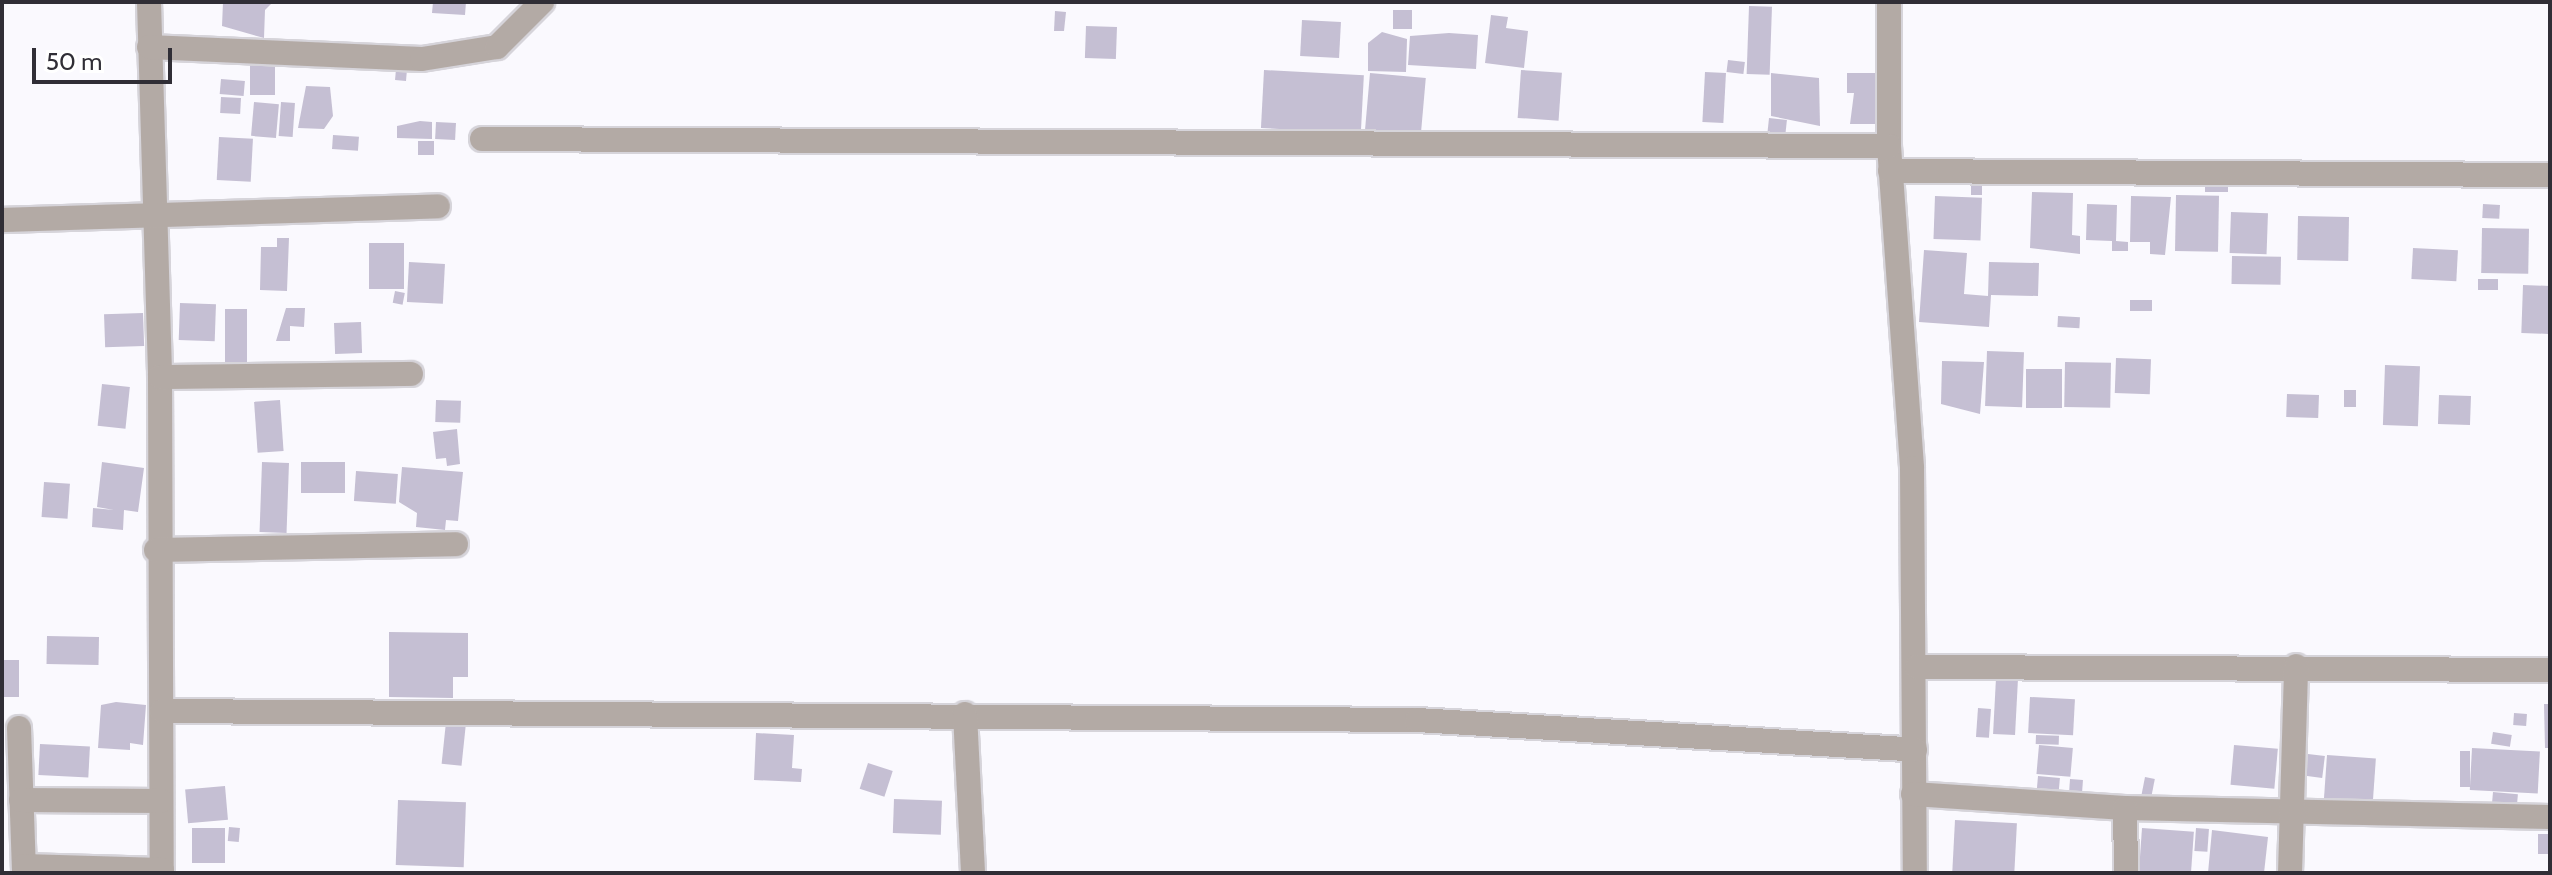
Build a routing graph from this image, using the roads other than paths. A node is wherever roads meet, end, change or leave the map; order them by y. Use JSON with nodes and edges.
{"nodes":[{"id":1,"x":149,"y":2,"type":"edge"},
{"id":2,"x":542,"y":2,"type":"edge"},
{"id":3,"x":1889,"y":2,"type":"edge"},
{"id":4,"x":149,"y":47,"type":"junction"},
{"id":5,"x":482,"y":139,"type":"dead end"},
{"id":6,"x":1889,"y":159,"type":"junction"},
{"id":7,"x":2550,"y":175,"type":"edge"},
{"id":8,"x":438,"y":206,"type":"dead end"},
{"id":9,"x":152,"y":216,"type":"junction"},
{"id":10,"x":2,"y":220,"type":"edge"},
{"id":11,"x":411,"y":374,"type":"dead end"},
{"id":12,"x":160,"y":377,"type":"junction"},
{"id":13,"x":456,"y":544,"type":"dead end"},
{"id":14,"x":156,"y":550,"type":"junction"},
{"id":15,"x":2296,"y":666,"type":"junction"},
{"id":16,"x":1917,"y":667,"type":"junction"},
{"id":17,"x":2550,"y":670,"type":"edge"},
{"id":18,"x":162,"y":711,"type":"junction"},
{"id":19,"x":965,"y":714,"type":"junction"},
{"id":20,"x":19,"y":728,"type":"dead end"},
{"id":21,"x":1915,"y":750,"type":"junction"},
{"id":22,"x":1913,"y":794,"type":"junction"},
{"id":23,"x":21,"y":800,"type":"junction"},
{"id":24,"x":161,"y":801,"type":"junction"},
{"id":25,"x":2125,"y":808,"type":"junction"},
{"id":26,"x":2295,"y":809,"type":"junction"},
{"id":27,"x":2550,"y":817,"type":"edge"},
{"id":28,"x":24,"y":869,"type":"edge"},
{"id":29,"x":162,"y":872,"type":"edge"},
{"id":30,"x":973,"y":873,"type":"edge"},
{"id":31,"x":1915,"y":873,"type":"edge"},
{"id":32,"x":2126,"y":873,"type":"edge"},
{"id":33,"x":2290,"y":873,"type":"edge"}],
"edges":[{"from":1,"to":4,"type":"street"},
{"from":2,"to":4,"type":"street"},
{"from":3,"to":6,"type":"street"},
{"from":4,"to":9,"type":"street"},
{"from":5,"to":6,"type":"street"},
{"from":6,"to":7,"type":"street"},
{"from":6,"to":16,"type":"street"},
{"from":8,"to":9,"type":"street"},
{"from":9,"to":10,"type":"street"},
{"from":9,"to":12,"type":"street"},
{"from":11,"to":12,"type":"street"},
{"from":12,"to":14,"type":"street"},
{"from":13,"to":14,"type":"street"},
{"from":14,"to":18,"type":"street"},
{"from":15,"to":16,"type":"street"},
{"from":15,"to":17,"type":"street"},
{"from":15,"to":26,"type":"street"},
{"from":16,"to":21,"type":"street"},
{"from":18,"to":19,"type":"street"},
{"from":18,"to":24,"type":"street"},
{"from":19,"to":21,"type":"street"},
{"from":19,"to":30,"type":"street"},
{"from":20,"to":23,"type":"street"},
{"from":21,"to":22,"type":"street"},
{"from":22,"to":25,"type":"street"},
{"from":22,"to":31,"type":"street"},
{"from":23,"to":24,"type":"street"},
{"from":23,"to":28,"type":"street"},
{"from":24,"to":29,"type":"street"},
{"from":25,"to":26,"type":"street"},
{"from":25,"to":32,"type":"street"},
{"from":26,"to":27,"type":"street"},
{"from":26,"to":33,"type":"street"},
{"from":28,"to":29,"type":"street"}]}
